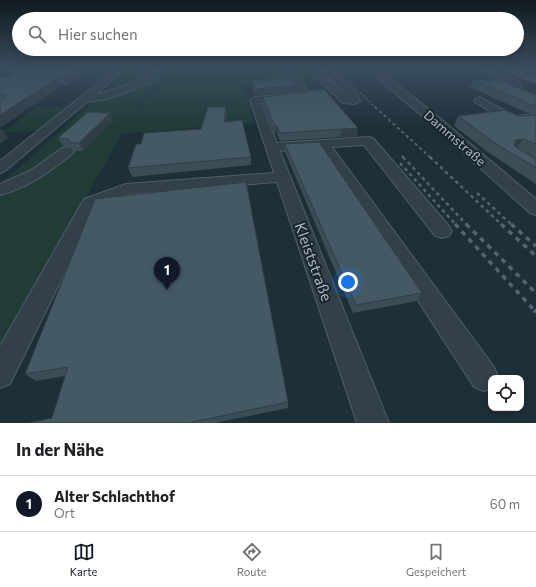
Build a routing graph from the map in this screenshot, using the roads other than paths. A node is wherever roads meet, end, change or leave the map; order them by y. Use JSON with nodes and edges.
{"nodes":[{"id":1,"x":94,"y":88,"type":"edge"},
{"id":2,"x":97,"y":88,"type":"edge"},
{"id":3,"x":130,"y":88,"type":"edge"},
{"id":4,"x":301,"y":88,"type":"edge"},
{"id":5,"x":332,"y":88,"type":"edge"},
{"id":6,"x":344,"y":88,"type":"edge"},
{"id":7,"x":395,"y":88,"type":"edge"},
{"id":8,"x":508,"y":88,"type":"edge"},
{"id":9,"x":518,"y":88,"type":"edge"},
{"id":10,"x":518,"y":92,"type":"junction"},
{"id":11,"x":530,"y":98,"type":"edge"},
{"id":12,"x":478,"y":100,"type":"dead end"},
{"id":13,"x":81,"y":101,"type":"junction"},
{"id":14,"x":536,"y":118,"type":"edge"},
{"id":15,"x":322,"y":144,"type":"junction"},
{"id":16,"x":271,"y":147,"type":"junction"},
{"id":17,"x":67,"y":151,"type":"dead end"},
{"id":18,"x":0,"y":168,"type":"edge"},
{"id":19,"x":282,"y":177,"type":"junction"},
{"id":20,"x":0,"y":190,"type":"edge"},
{"id":21,"x":536,"y":209,"type":"edge"},
{"id":22,"x":442,"y":231,"type":"dead end"},
{"id":23,"x":0,"y":374,"type":"edge"},
{"id":24,"x":484,"y":377,"type":"dead end"},
{"id":25,"x":373,"y":423,"type":"edge"}],
"edges":[{"from":1,"to":13,"type":"street"},
{"from":2,"to":13,"type":"street"},
{"from":3,"to":13,"type":"street"},
{"from":4,"to":16,"type":"street","name":"Kleiststraße"},
{"from":5,"to":6,"type":"street"},
{"from":7,"to":21,"type":"street","name":"Dammstraße"},
{"from":8,"to":10,"type":"street"},
{"from":9,"to":10,"type":"street"},
{"from":10,"to":11,"type":"street"},
{"from":12,"to":14,"type":"street"},
{"from":13,"to":18,"type":"street"},
{"from":15,"to":16,"type":"street"},
{"from":15,"to":22,"type":"street"},
{"from":15,"to":24,"type":"street"},
{"from":16,"to":19,"type":"street","name":"Kleiststraße"},
{"from":17,"to":20,"type":"street"},
{"from":19,"to":23,"type":"street"},
{"from":19,"to":25,"type":"street","name":"Kleiststraße"}]}
